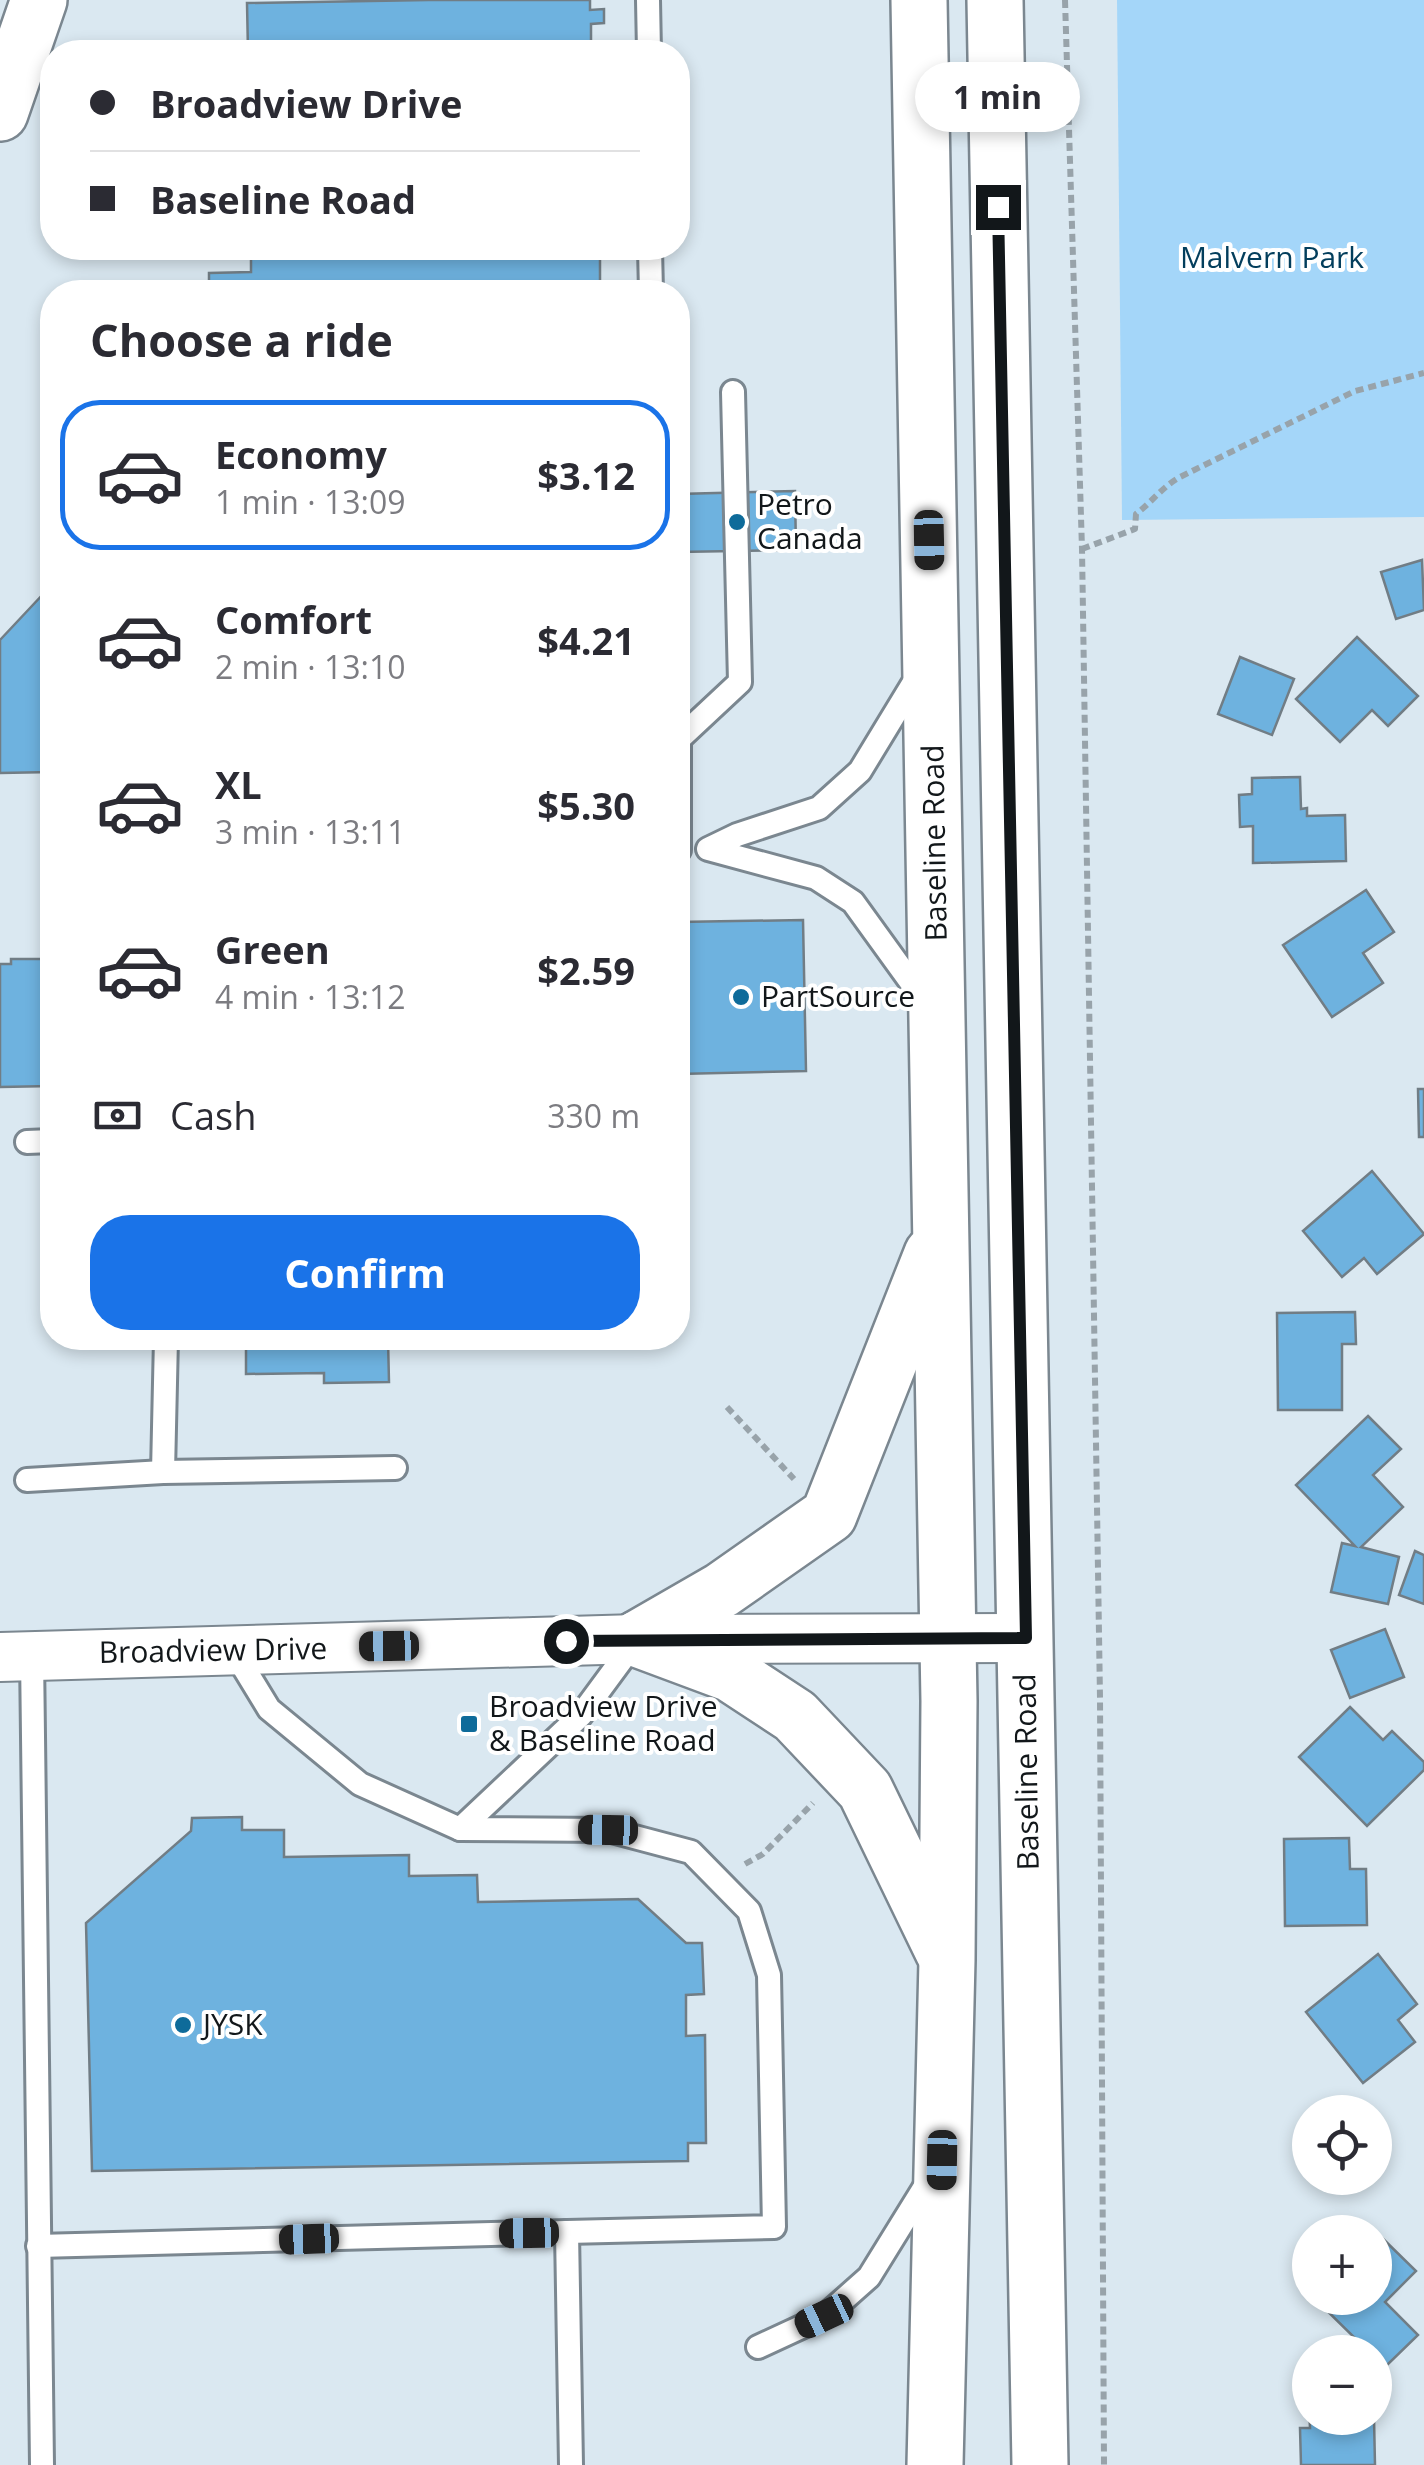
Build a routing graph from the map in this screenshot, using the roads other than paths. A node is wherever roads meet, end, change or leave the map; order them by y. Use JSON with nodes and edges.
{"nodes":[{"id":1,"x":39,"y":0,"type":"edge"},
{"id":2,"x":648,"y":0,"type":"edge"},
{"id":3,"x":919,"y":0,"type":"edge"},
{"id":4,"x":995,"y":0,"type":"edge"},
{"id":5,"x":649,"y":40,"type":"edge"},
{"id":6,"x":0,"y":113,"type":"edge"},
{"id":7,"x":734,"y":392,"type":"dead end"},
{"id":8,"x":931,"y":654,"type":"junction"},
{"id":9,"x":690,"y":729,"type":"edge"},
{"id":10,"x":938,"y":1020,"type":"junction"},
{"id":11,"x":28,"y":1142,"type":"dead end"},
{"id":12,"x":40,"y":1142,"type":"edge"},
{"id":13,"x":942,"y":1228,"type":"junction"},
{"id":14,"x":166,"y":1350,"type":"edge"},
{"id":15,"x":394,"y":1468,"type":"dead end"},
{"id":16,"x":163,"y":1472,"type":"junction"},
{"id":17,"x":28,"y":1480,"type":"dead end"},
{"id":18,"x":948,"y":1638,"type":"junction"},
{"id":19,"x":1026,"y":1638,"type":"junction"},
{"id":20,"x":638,"y":1640,"type":"junction"},
{"id":21,"x":234,"y":1650,"type":"junction"},
{"id":22,"x":16,"y":1656,"type":"edge"},
{"id":23,"x":460,"y":1828,"type":"junction"},
{"id":24,"x":947,"y":1960,"type":"junction"},
{"id":25,"x":942,"y":2160,"type":"junction"},
{"id":26,"x":567,"y":2232,"type":"junction"},
{"id":27,"x":38,"y":2246,"type":"junction"},
{"id":28,"x":758,"y":2347,"type":"dead end"},
{"id":29,"x":42,"y":2465,"type":"edge"},
{"id":30,"x":571,"y":2465,"type":"edge"},
{"id":31,"x":935,"y":2465,"type":"edge"},
{"id":32,"x":1040,"y":2465,"type":"edge"}],
"edges":[{"from":1,"to":6,"type":"main road"},
{"from":2,"to":5,"type":"lane"},
{"from":3,"to":8,"type":"main road","name":"Baseline Road"},
{"from":4,"to":19,"type":"main road","name":"Baseline Road"},
{"from":7,"to":9,"type":"lane"},
{"from":8,"to":10,"type":"main road","name":"Baseline Road"},
{"from":8,"to":10,"type":"lane"},
{"from":10,"to":13,"type":"main road","name":"Baseline Road"},
{"from":11,"to":12,"type":"lane"},
{"from":13,"to":18,"type":"main road","name":"Baseline Road"},
{"from":13,"to":20,"type":"main road"},
{"from":14,"to":16,"type":"lane"},
{"from":15,"to":16,"type":"lane"},
{"from":16,"to":17,"type":"lane"},
{"from":18,"to":19,"type":"street","name":"Broadview Drive"},
{"from":18,"to":20,"type":"street","name":"Broadview Drive"},
{"from":18,"to":24,"type":"main road","name":"Baseline Road"},
{"from":19,"to":32,"type":"main road","name":"Baseline Road"},
{"from":20,"to":21,"type":"street","name":"Broadview Drive"},
{"from":20,"to":23,"type":"lane"},
{"from":20,"to":24,"type":"main road"},
{"from":21,"to":22,"type":"street","name":"Broadview Drive"},
{"from":21,"to":23,"type":"lane"},
{"from":22,"to":27,"type":"lane"},
{"from":23,"to":26,"type":"lane"},
{"from":24,"to":25,"type":"main road","name":"Baseline Road"},
{"from":25,"to":28,"type":"lane"},
{"from":25,"to":31,"type":"main road","name":"Baseline Road"},
{"from":26,"to":27,"type":"lane"},
{"from":26,"to":30,"type":"lane"},
{"from":27,"to":29,"type":"lane"}]}
